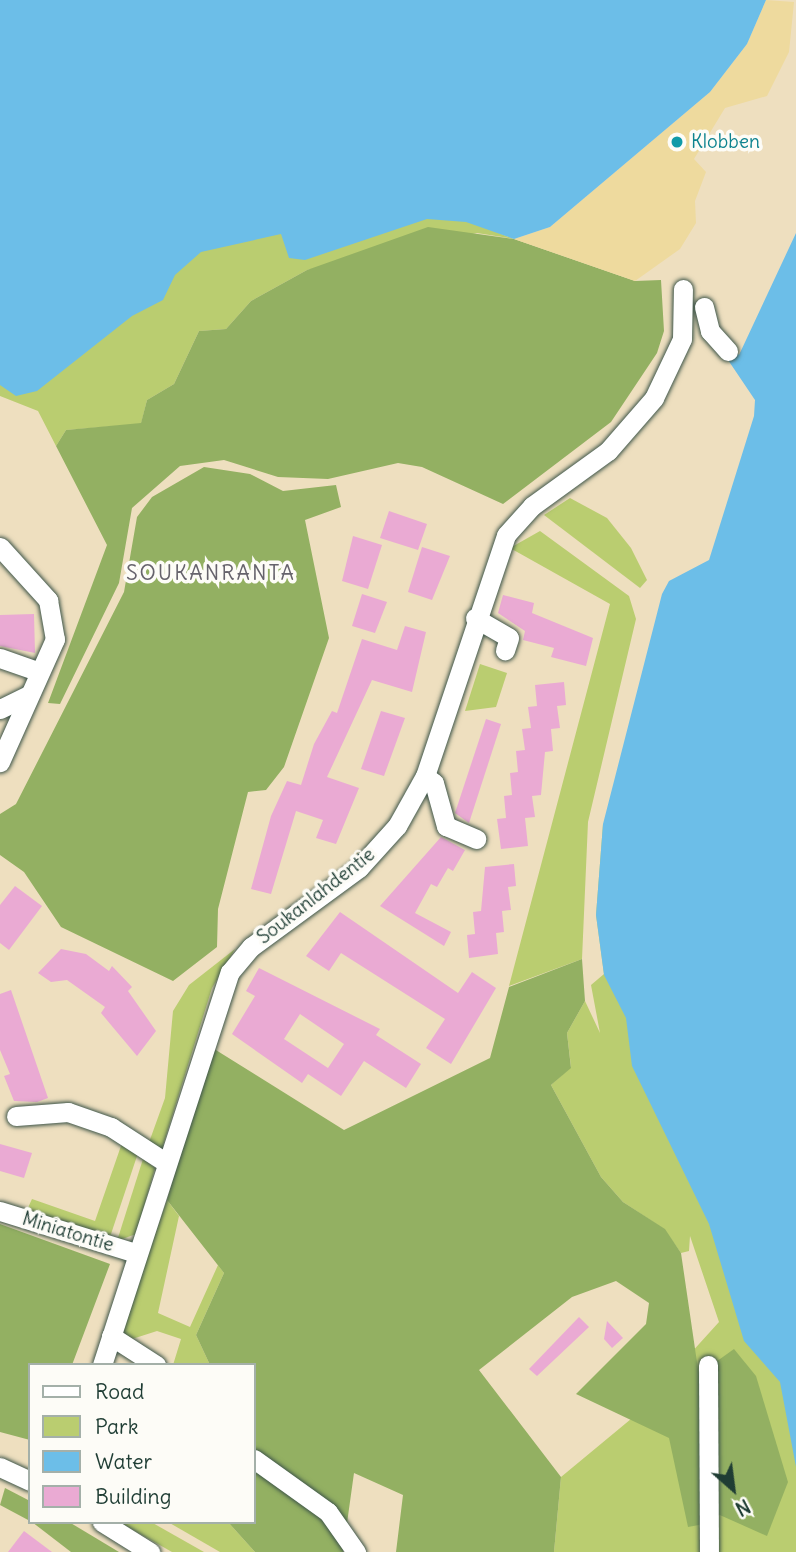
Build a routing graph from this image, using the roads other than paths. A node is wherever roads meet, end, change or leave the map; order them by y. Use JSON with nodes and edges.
{"nodes":[{"id":1,"x":683,"y":289,"type":"dead end"},
{"id":2,"x":704,"y":307,"type":"dead end"},
{"id":3,"x":728,"y":351,"type":"dead end"},
{"id":4,"x":0,"y":547,"type":"edge"},
{"id":5,"x":475,"y":618,"type":"junction"},
{"id":6,"x":505,"y":650,"type":"dead end"},
{"id":7,"x":0,"y":658,"type":"edge"},
{"id":8,"x":40,"y":672,"type":"junction"},
{"id":9,"x":27,"y":696,"type":"junction"},
{"id":10,"x":0,"y":709,"type":"edge"},
{"id":11,"x":0,"y":762,"type":"edge"},
{"id":12,"x":425,"y":776,"type":"junction"},
{"id":13,"x":476,"y":839,"type":"dead end"},
{"id":14,"x":16,"y":1116,"type":"dead end"},
{"id":15,"x":165,"y":1162,"type":"junction"},
{"id":16,"x":0,"y":1211,"type":"edge"},
{"id":17,"x":136,"y":1253,"type":"junction"},
{"id":18,"x":111,"y":1336,"type":"junction"},
{"id":19,"x":103,"y":1363,"type":"edge"},
{"id":20,"x":153,"y":1363,"type":"edge"},
{"id":21,"x":708,"y":1365,"type":"dead end"},
{"id":22,"x":256,"y":1460,"type":"edge"},
{"id":23,"x":1,"y":1470,"type":"edge"},
{"id":24,"x":28,"y":1480,"type":"edge"},
{"id":25,"x":105,"y":1524,"type":"edge"},
{"id":26,"x":150,"y":1552,"type":"edge"},
{"id":27,"x":356,"y":1552,"type":"edge"},
{"id":28,"x":709,"y":1552,"type":"edge"}],
"edges":[{"from":1,"to":5,"type":"street","name":"Soukanlahdentie"},
{"from":2,"to":3,"type":"street"},
{"from":4,"to":8,"type":"street"},
{"from":5,"to":6,"type":"street"},
{"from":5,"to":12,"type":"street","name":"Soukanlahdentie"},
{"from":7,"to":8,"type":"street"},
{"from":8,"to":9,"type":"street"},
{"from":9,"to":10,"type":"street"},
{"from":9,"to":11,"type":"street"},
{"from":12,"to":13,"type":"street"},
{"from":12,"to":15,"type":"street","name":"Soukanlahdentie"},
{"from":14,"to":15,"type":"street"},
{"from":15,"to":17,"type":"street","name":"Soukanlahdentie"},
{"from":16,"to":17,"type":"street","name":"Miniatontie"},
{"from":17,"to":18,"type":"street","name":"Soukanlahdentie"},
{"from":18,"to":19,"type":"street","name":"Soukanlahdentie"},
{"from":18,"to":20,"type":"street"},
{"from":21,"to":28,"type":"street"},
{"from":22,"to":27,"type":"street"},
{"from":23,"to":24,"type":"street"},
{"from":25,"to":26,"type":"street"}]}
